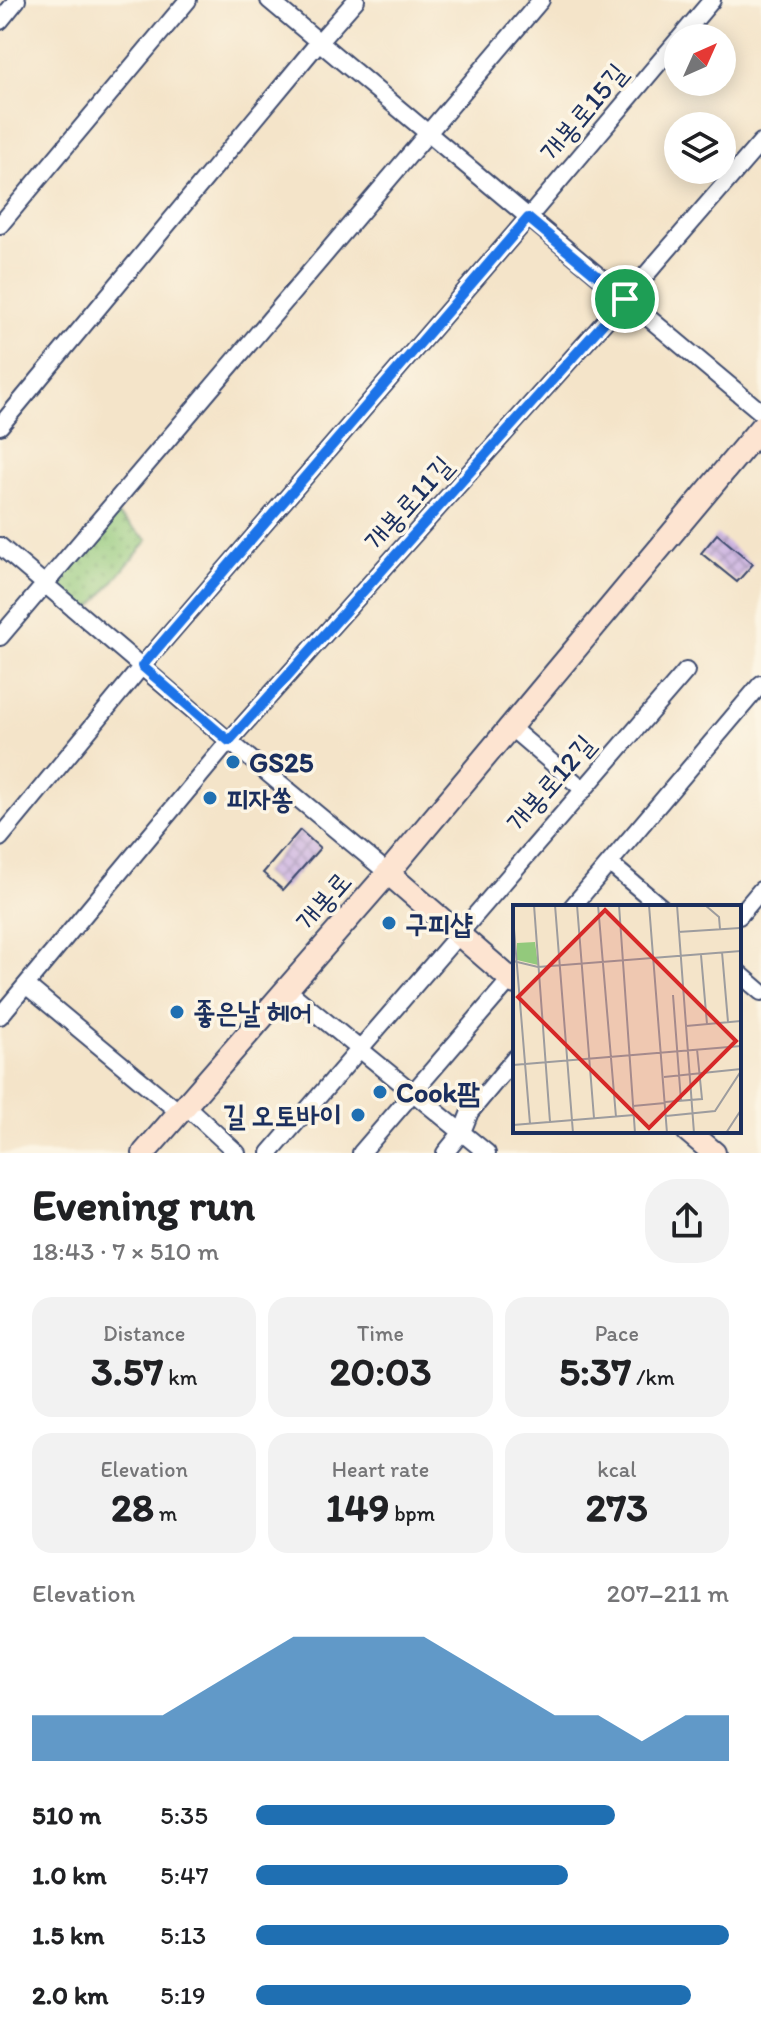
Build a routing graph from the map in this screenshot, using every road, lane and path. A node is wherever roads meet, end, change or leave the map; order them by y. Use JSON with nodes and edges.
{"nodes":[{"id":1,"x":17,"y":0,"type":"edge"},
{"id":2,"x":188,"y":0,"type":"edge"},
{"id":3,"x":269,"y":0,"type":"edge"},
{"id":4,"x":356,"y":0,"type":"edge"},
{"id":5,"x":541,"y":0,"type":"edge"},
{"id":6,"x":712,"y":0,"type":"edge"},
{"id":7,"x":0,"y":21,"type":"edge"},
{"id":8,"x":692,"y":24,"type":"edge"},
{"id":9,"x":318,"y":43,"type":"junction"},
{"id":10,"x":664,"y":57,"type":"edge"},
{"id":11,"x":427,"y":134,"type":"junction"},
{"id":12,"x":761,"y":142,"type":"edge"},
{"id":13,"x":528,"y":218,"type":"junction"},
{"id":14,"x":0,"y":225,"type":"edge"},
{"id":15,"x":625,"y":299,"type":"junction"},
{"id":16,"x":761,"y":412,"type":"edge"},
{"id":17,"x":0,"y":426,"type":"edge"},
{"id":18,"x":761,"y":427,"type":"edge"},
{"id":19,"x":0,"y":546,"type":"edge"},
{"id":20,"x":45,"y":584,"type":"junction"},
{"id":21,"x":0,"y":637,"type":"edge"},
{"id":22,"x":142,"y":666,"type":"junction"},
{"id":23,"x":686,"y":671,"type":"dead end"},
{"id":24,"x":761,"y":684,"type":"edge"},
{"id":25,"x":510,"y":727,"type":"junction"},
{"id":26,"x":229,"y":741,"type":"junction"},
{"id":27,"x":584,"y":790,"type":"junction"},
{"id":28,"x":0,"y":838,"type":"edge"},
{"id":29,"x":609,"y":863,"type":"junction"},
{"id":30,"x":388,"y":873,"type":"junction"},
{"id":31,"x":761,"y":890,"type":"edge"},
{"id":32,"x":574,"y":905,"type":"edge"},
{"id":33,"x":659,"y":905,"type":"edge"},
{"id":34,"x":741,"y":914,"type":"edge"},
{"id":35,"x":459,"y":935,"type":"junction"},
{"id":36,"x":741,"y":975,"type":"edge"},
{"id":37,"x":513,"y":978,"type":"edge"},
{"id":38,"x":513,"y":980,"type":"edge"},
{"id":39,"x":26,"y":985,"type":"junction"},
{"id":40,"x":286,"y":989,"type":"junction"},
{"id":41,"x":761,"y":992,"type":"edge"},
{"id":42,"x":0,"y":1016,"type":"edge"},
{"id":43,"x":360,"y":1049,"type":"junction"},
{"id":44,"x":513,"y":1060,"type":"edge"},
{"id":45,"x":414,"y":1092,"type":"junction"},
{"id":46,"x":182,"y":1109,"type":"junction"},
{"id":47,"x":462,"y":1132,"type":"junction"},
{"id":48,"x":690,"y":1133,"type":"edge"},
{"id":49,"x":144,"y":1153,"type":"edge"},
{"id":50,"x":237,"y":1153,"type":"edge"},
{"id":51,"x":270,"y":1153,"type":"edge"},
{"id":52,"x":361,"y":1153,"type":"edge"},
{"id":53,"x":445,"y":1153,"type":"edge"},
{"id":54,"x":487,"y":1153,"type":"edge"},
{"id":55,"x":714,"y":1153,"type":"edge"}],
"edges":[{"from":1,"to":7,"type":"street"},
{"from":2,"to":14,"type":"street"},
{"from":3,"to":9,"type":"street"},
{"from":4,"to":9,"type":"street"},
{"from":5,"to":11,"type":"street"},
{"from":6,"to":8,"type":"street","name":"개봉로15길"},
{"from":9,"to":11,"type":"street"},
{"from":9,"to":17,"type":"street"},
{"from":10,"to":13,"type":"street","name":"개봉로15길"},
{"from":11,"to":13,"type":"street"},
{"from":11,"to":20,"type":"street"},
{"from":12,"to":15,"type":"street"},
{"from":13,"to":15,"type":"street"},
{"from":13,"to":22,"type":"street"},
{"from":15,"to":16,"type":"street"},
{"from":15,"to":26,"type":"street","name":"개봉로11길"},
{"from":18,"to":25,"type":"main road","name":"개봉로"},
{"from":19,"to":20,"type":"street"},
{"from":20,"to":21,"type":"street"},
{"from":20,"to":22,"type":"street"},
{"from":22,"to":26,"type":"street"},
{"from":22,"to":28,"type":"street"},
{"from":23,"to":27,"type":"street","name":"개봉로12길"},
{"from":24,"to":29,"type":"street"},
{"from":25,"to":27,"type":"street"},
{"from":25,"to":30,"type":"main road","name":"개봉로"},
{"from":26,"to":30,"type":"street"},
{"from":26,"to":39,"type":"street","name":"개봉로11길"},
{"from":27,"to":35,"type":"street","name":"개봉로12길"},
{"from":29,"to":32,"type":"street"},
{"from":29,"to":33,"type":"street"},
{"from":30,"to":35,"type":"main road"},
{"from":30,"to":40,"type":"main road","name":"개봉로"},
{"from":31,"to":34,"type":"street"},
{"from":35,"to":37,"type":"main road"},
{"from":35,"to":43,"type":"street","name":"개봉로12길"},
{"from":36,"to":41,"type":"street"},
{"from":38,"to":45,"type":"street"},
{"from":39,"to":42,"type":"street","name":"개봉로11길"},
{"from":39,"to":46,"type":"street"},
{"from":40,"to":43,"type":"street"},
{"from":40,"to":46,"type":"main road","name":"개봉로"},
{"from":43,"to":45,"type":"street"},
{"from":43,"to":51,"type":"street","name":"개봉로12길"},
{"from":44,"to":47,"type":"street"},
{"from":45,"to":47,"type":"street"},
{"from":45,"to":52,"type":"street"},
{"from":46,"to":49,"type":"main road","name":"개봉로"},
{"from":46,"to":50,"type":"street"},
{"from":47,"to":53,"type":"street"},
{"from":47,"to":54,"type":"street"},
{"from":48,"to":55,"type":"main road"}]}
